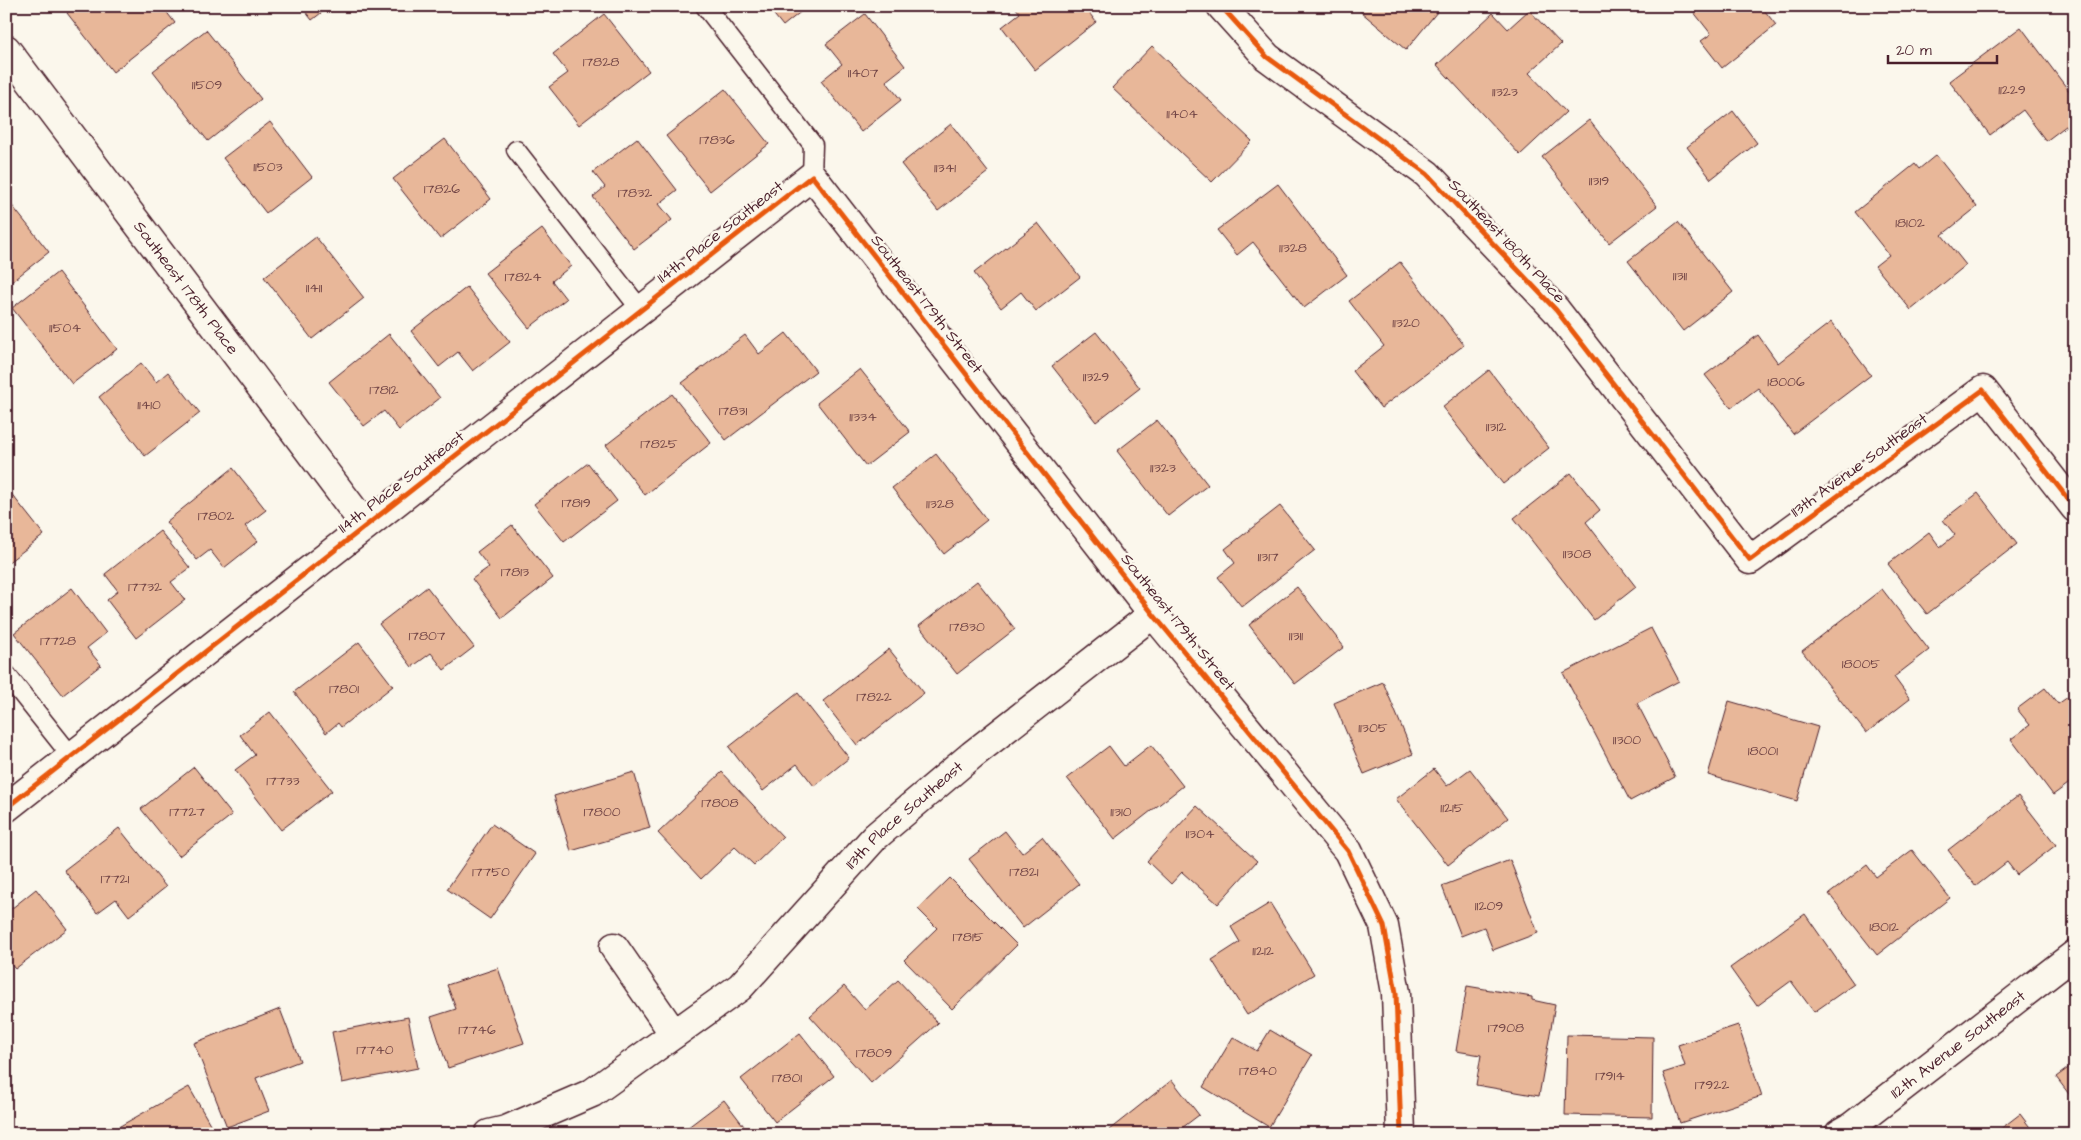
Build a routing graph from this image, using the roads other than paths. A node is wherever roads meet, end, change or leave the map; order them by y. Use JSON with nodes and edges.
{"nodes":[{"id":1,"x":705,"y":6,"type":"edge"},
{"id":2,"x":1221,"y":6,"type":"edge"},
{"id":3,"x":6,"y":49,"type":"edge"},
{"id":4,"x":516,"y":150,"type":"dead end"},
{"id":5,"x":812,"y":176,"type":"junction"},
{"id":6,"x":641,"y":310,"type":"junction"},
{"id":7,"x":2075,"y":508,"type":"edge"},
{"id":8,"x":365,"y":525,"type":"junction"},
{"id":9,"x":1750,"y":560,"type":"joint"},
{"id":10,"x":1153,"y":614,"type":"junction"},
{"id":11,"x":6,"y":674,"type":"edge"},
{"id":12,"x":72,"y":757,"type":"junction"},
{"id":13,"x":6,"y":808,"type":"edge"},
{"id":14,"x":614,"y":947,"type":"dead end"},
{"id":15,"x":2075,"y":954,"type":"edge"},
{"id":16,"x":674,"y":1034,"type":"junction"},
{"id":17,"x":1849,"y":1132,"type":"edge"},
{"id":18,"x":490,"y":1134,"type":"edge"},
{"id":19,"x":1401,"y":1134,"type":"edge"}],
"edges":[{"from":1,"to":5,"type":"lane"},
{"from":2,"to":9,"type":"street","name":"Southeast 180th Place"},
{"from":3,"to":8,"type":"street","name":"Southeast 178th Place"},
{"from":4,"to":6,"type":"lane"},
{"from":5,"to":6,"type":"street","name":"114th Place Southeast"},
{"from":5,"to":10,"type":"street","name":"Southeast 179th Street"},
{"from":6,"to":8,"type":"street","name":"114th Place Southeast"},
{"from":7,"to":9,"type":"street","name":"113th Avenue Southeast"},
{"from":8,"to":12,"type":"street","name":"114th Place Southeast"},
{"from":10,"to":16,"type":"street","name":"113th Place Southeast"},
{"from":10,"to":19,"type":"street","name":"Southeast 179th Street"},
{"from":11,"to":12,"type":"lane"},
{"from":12,"to":13,"type":"street","name":"114th Place Southeast"},
{"from":14,"to":16,"type":"street"},
{"from":15,"to":17,"type":"street","name":"112th Avenue Southeast"},
{"from":16,"to":18,"type":"street","name":"113th Place Southeast"}]}
